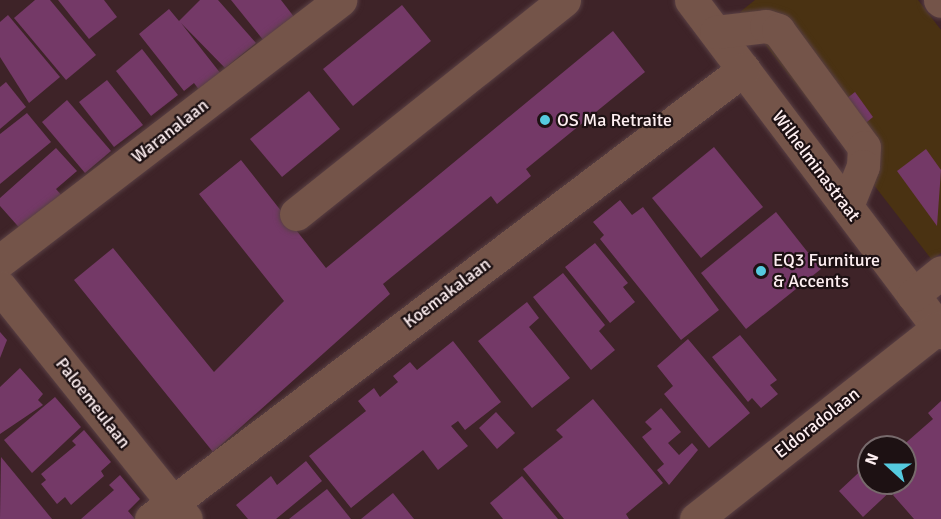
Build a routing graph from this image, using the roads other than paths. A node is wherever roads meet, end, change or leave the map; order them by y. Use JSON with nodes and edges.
{"nodes":[{"id":1,"x":340,"y":0,"type":"edge"},
{"id":2,"x":564,"y":0,"type":"edge"},
{"id":3,"x":691,"y":0,"type":"edge"},
{"id":4,"x":716,"y":32,"type":"junction"},
{"id":5,"x":744,"y":69,"type":"junction"},
{"id":6,"x":847,"y":206,"type":"junction"},
{"id":7,"x":296,"y":214,"type":"dead end"},
{"id":8,"x":0,"y":261,"type":"edge"},
{"id":9,"x":941,"y":272,"type":"edge"},
{"id":10,"x":0,"y":287,"type":"edge"},
{"id":11,"x":913,"y":295,"type":"junction"},
{"id":12,"x":939,"y":330,"type":"edge"},
{"id":13,"x":169,"y":513,"type":"edge"},
{"id":14,"x":696,"y":519,"type":"edge"}],
"edges":[{"from":1,"to":8,"type":"street","name":"Waranalaan"},
{"from":2,"to":7,"type":"street"},
{"from":3,"to":4,"type":"street","name":"Wilhelminastraat"},
{"from":4,"to":5,"type":"street","name":"Wilhelminastraat"},
{"from":4,"to":6,"type":"street"},
{"from":5,"to":6,"type":"street","name":"Wilhelminastraat"},
{"from":5,"to":13,"type":"street","name":"Koemakalaan"},
{"from":6,"to":11,"type":"street","name":"Wilhelminastraat"},
{"from":9,"to":11,"type":"street"},
{"from":10,"to":13,"type":"street","name":"Paloemeulaan"},
{"from":11,"to":12,"type":"street","name":"Wilhelminastraat"},
{"from":12,"to":14,"type":"street","name":"Eldoradolaan"}]}
